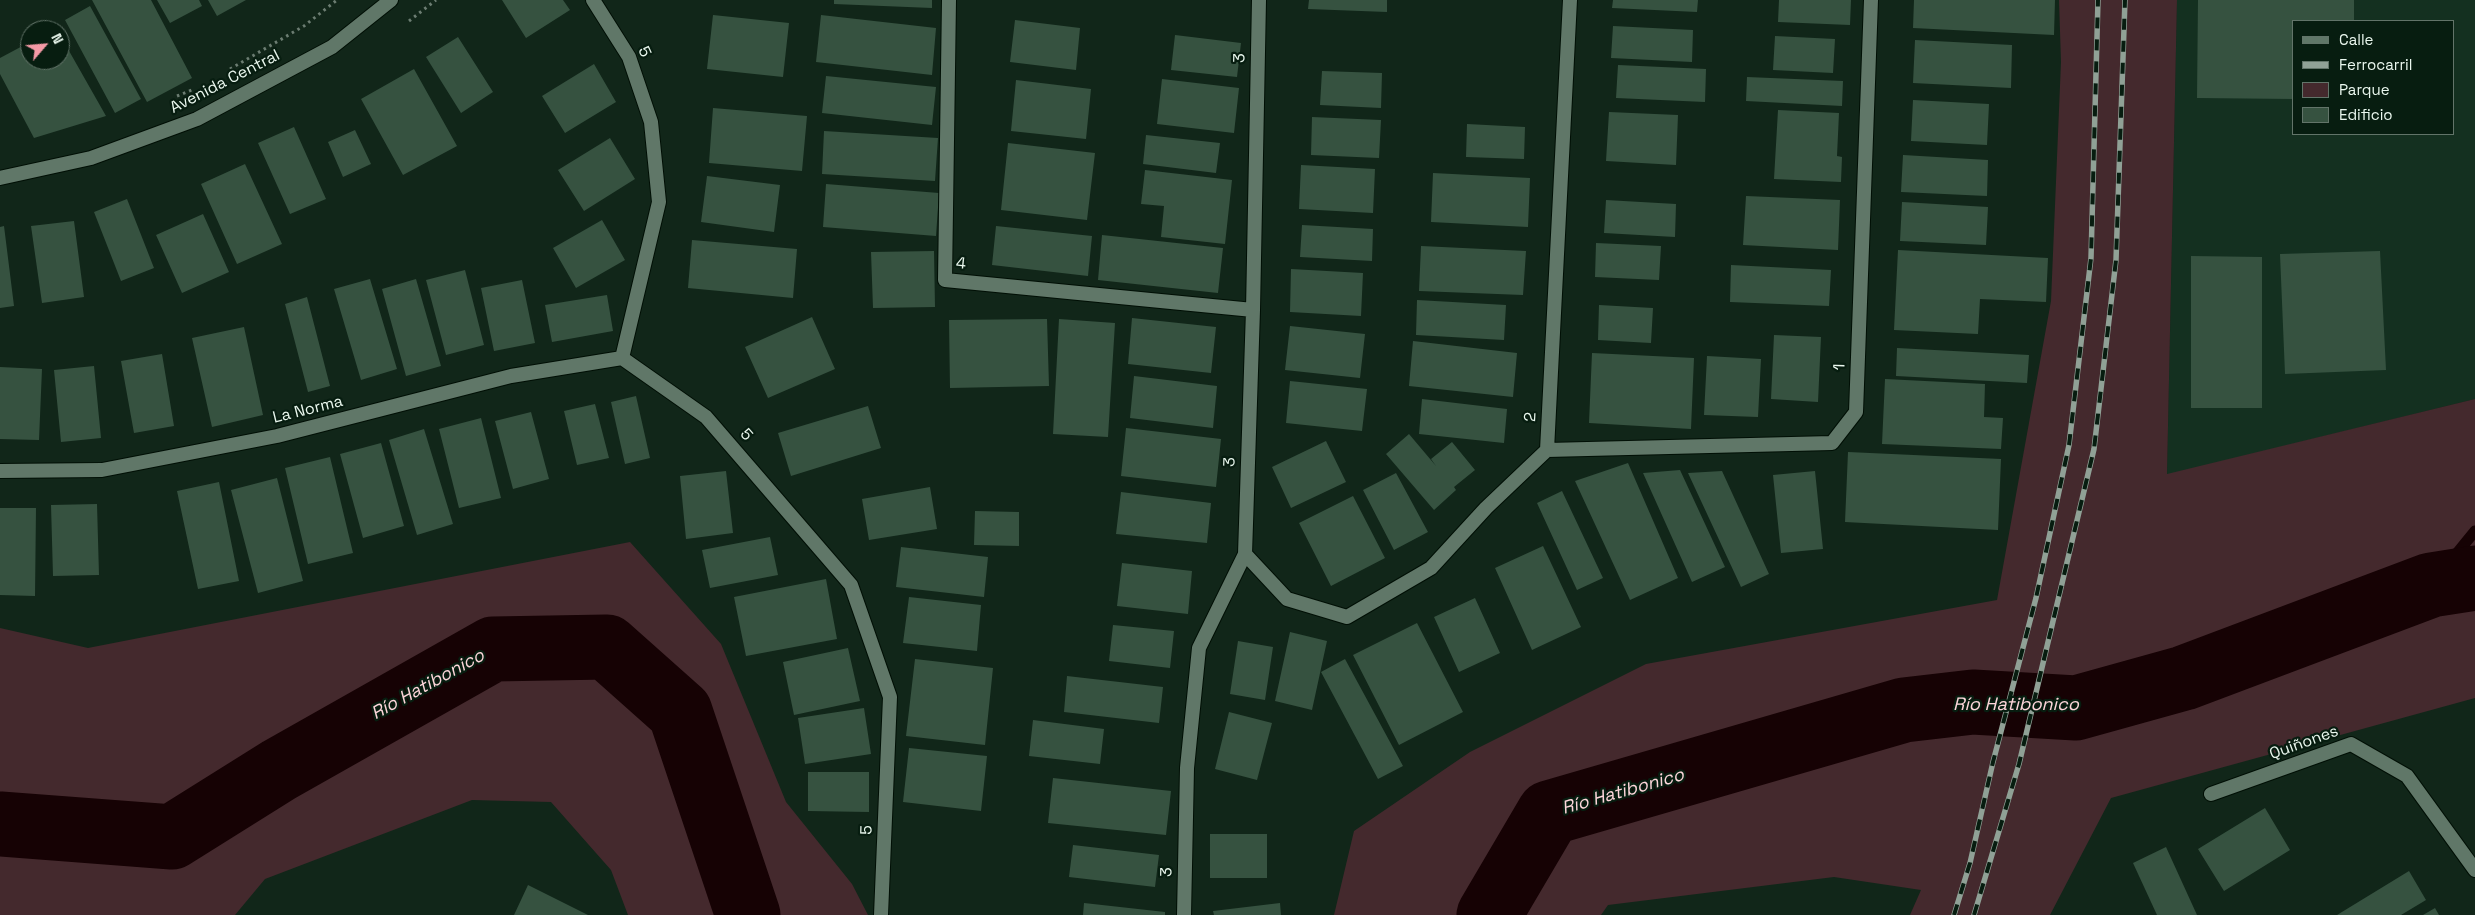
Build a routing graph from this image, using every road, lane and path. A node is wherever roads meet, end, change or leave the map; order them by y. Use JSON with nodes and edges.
{"nodes":[{"id":1,"x":337,"y":0,"type":"edge"},
{"id":2,"x":391,"y":0,"type":"edge"},
{"id":3,"x":593,"y":0,"type":"edge"},
{"id":4,"x":949,"y":0,"type":"edge"},
{"id":5,"x":1259,"y":0,"type":"edge"},
{"id":6,"x":1570,"y":0,"type":"edge"},
{"id":7,"x":1870,"y":0,"type":"edge"},
{"id":8,"x":223,"y":73,"type":"dead end"},
{"id":9,"x":198,"y":86,"type":"dead end"},
{"id":10,"x":175,"y":97,"type":"dead end"},
{"id":11,"x":0,"y":178,"type":"edge"},
{"id":12,"x":1253,"y":310,"type":"junction"},
{"id":13,"x":622,"y":358,"type":"junction"},
{"id":14,"x":1547,"y":450,"type":"junction"},
{"id":15,"x":0,"y":471,"type":"edge"},
{"id":16,"x":1245,"y":554,"type":"junction"},
{"id":17,"x":2211,"y":794,"type":"dead end"},
{"id":18,"x":2475,"y":870,"type":"edge"},
{"id":19,"x":881,"y":915,"type":"edge"},
{"id":20,"x":1184,"y":915,"type":"edge"}],
"edges":[{"from":1,"to":8,"type":"path"},
{"from":2,"to":11,"type":"street","name":"Avenida Central"},
{"from":3,"to":13,"type":"street","name":"5"},
{"from":4,"to":12,"type":"street","name":"4"},
{"from":5,"to":12,"type":"street","name":"3"},
{"from":6,"to":14,"type":"street","name":"2"},
{"from":7,"to":14,"type":"street","name":"1"},
{"from":9,"to":10,"type":"path"},
{"from":12,"to":16,"type":"street","name":"3"},
{"from":13,"to":15,"type":"street","name":"La Norma"},
{"from":13,"to":19,"type":"street","name":"5"},
{"from":14,"to":16,"type":"street"},
{"from":16,"to":20,"type":"street","name":"3"},
{"from":17,"to":18,"type":"street","name":"Quiñones"}]}
